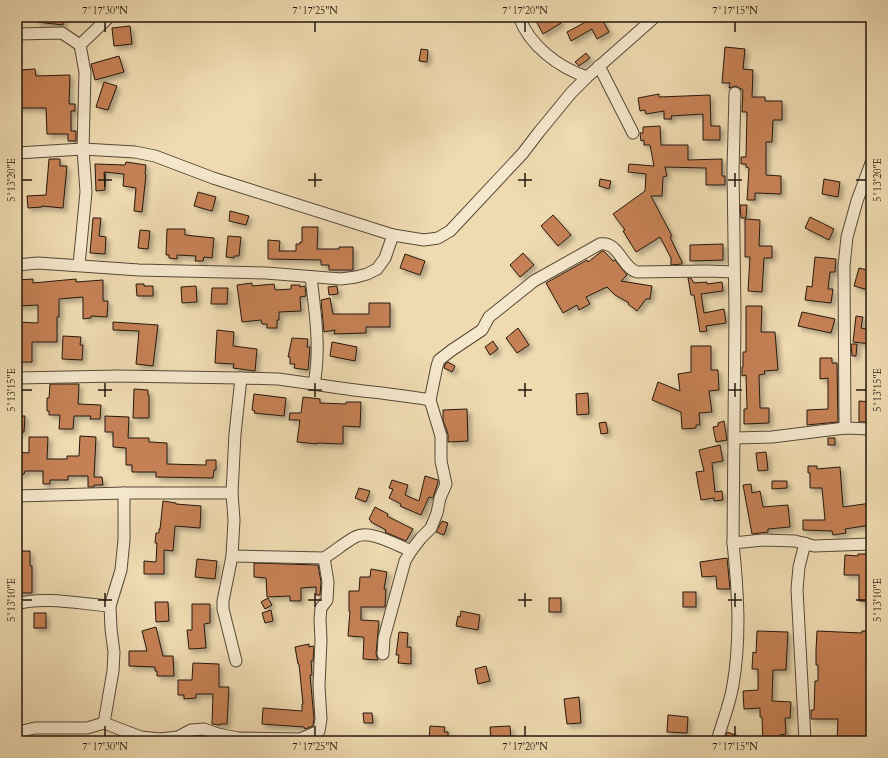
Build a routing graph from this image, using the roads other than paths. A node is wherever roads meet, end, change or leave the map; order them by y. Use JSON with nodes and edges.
{"nodes":[{"id":1,"x":109,"y":17,"type":"edge"},
{"id":2,"x":519,"y":17,"type":"edge"},
{"id":3,"x":654,"y":17,"type":"edge"},
{"id":4,"x":17,"y":34,"type":"edge"},
{"id":5,"x":80,"y":45,"type":"junction"},
{"id":6,"x":599,"y":66,"type":"junction"},
{"id":7,"x":587,"y":77,"type":"junction"},
{"id":8,"x":735,"y":93,"type":"dead end"},
{"id":9,"x":633,"y":134,"type":"dead end"},
{"id":10,"x":83,"y":149,"type":"junction"},
{"id":11,"x":17,"y":153,"type":"edge"},
{"id":12,"x":871,"y":163,"type":"edge"},
{"id":13,"x":868,"y":176,"type":"edge"},
{"id":14,"x":393,"y":235,"type":"junction"},
{"id":15,"x":17,"y":265,"type":"edge"},
{"id":16,"x":79,"y":266,"type":"junction"},
{"id":17,"x":734,"y":272,"type":"junction"},
{"id":18,"x":311,"y":277,"type":"junction"},
{"id":19,"x":17,"y":378,"type":"edge"},
{"id":20,"x":241,"y":378,"type":"junction"},
{"id":21,"x":314,"y":384,"type":"junction"},
{"id":22,"x":430,"y":400,"type":"junction"},
{"id":23,"x":845,"y":428,"type":"junction"},
{"id":24,"x":871,"y":429,"type":"edge"},
{"id":25,"x":735,"y":438,"type":"junction"},
{"id":26,"x":124,"y":493,"type":"junction"},
{"id":27,"x":232,"y":493,"type":"junction"},
{"id":28,"x":17,"y":496,"type":"edge"},
{"id":29,"x":733,"y":543,"type":"junction"},
{"id":30,"x":805,"y":544,"type":"junction"},
{"id":31,"x":871,"y":544,"type":"edge"},
{"id":32,"x":411,"y":551,"type":"junction"},
{"id":33,"x":232,"y":556,"type":"junction"},
{"id":34,"x":324,"y":558,"type":"junction"},
{"id":35,"x":17,"y":604,"type":"edge"},
{"id":36,"x":110,"y":606,"type":"junction"},
{"id":37,"x":383,"y":654,"type":"dead end"},
{"id":38,"x":236,"y":661,"type":"dead end"},
{"id":39,"x":104,"y":723,"type":"junction"},
{"id":40,"x":17,"y":734,"type":"edge"},
{"id":41,"x":300,"y":740,"type":"edge"},
{"id":42,"x":717,"y":741,"type":"edge"},
{"id":43,"x":805,"y":741,"type":"edge"}],
"edges":[{"from":1,"to":5,"type":"street"},
{"from":2,"to":7,"type":"street"},
{"from":3,"to":6,"type":"street"},
{"from":4,"to":5,"type":"street"},
{"from":5,"to":10,"type":"street"},
{"from":6,"to":7,"type":"street"},
{"from":6,"to":9,"type":"street"},
{"from":7,"to":14,"type":"street"},
{"from":8,"to":17,"type":"street"},
{"from":10,"to":11,"type":"street"},
{"from":10,"to":14,"type":"street"},
{"from":10,"to":16,"type":"street"},
{"from":12,"to":13,"type":"street"},
{"from":13,"to":23,"type":"street"},
{"from":14,"to":18,"type":"street"},
{"from":15,"to":16,"type":"street"},
{"from":16,"to":18,"type":"street"},
{"from":17,"to":22,"type":"street"},
{"from":17,"to":25,"type":"street"},
{"from":18,"to":21,"type":"street"},
{"from":19,"to":20,"type":"street"},
{"from":20,"to":21,"type":"street"},
{"from":20,"to":27,"type":"street"},
{"from":21,"to":22,"type":"street"},
{"from":22,"to":32,"type":"street"},
{"from":23,"to":24,"type":"street"},
{"from":23,"to":25,"type":"street"},
{"from":25,"to":29,"type":"street"},
{"from":26,"to":27,"type":"street"},
{"from":26,"to":28,"type":"street"},
{"from":26,"to":36,"type":"street"},
{"from":27,"to":33,"type":"street"},
{"from":29,"to":30,"type":"street"},
{"from":29,"to":42,"type":"street"},
{"from":30,"to":31,"type":"street"},
{"from":30,"to":43,"type":"street"},
{"from":32,"to":34,"type":"street"},
{"from":32,"to":37,"type":"street"},
{"from":33,"to":34,"type":"street"},
{"from":33,"to":38,"type":"street"},
{"from":34,"to":41,"type":"street"},
{"from":35,"to":36,"type":"street"},
{"from":36,"to":39,"type":"street"},
{"from":39,"to":40,"type":"street"},
{"from":39,"to":41,"type":"street"}]}
